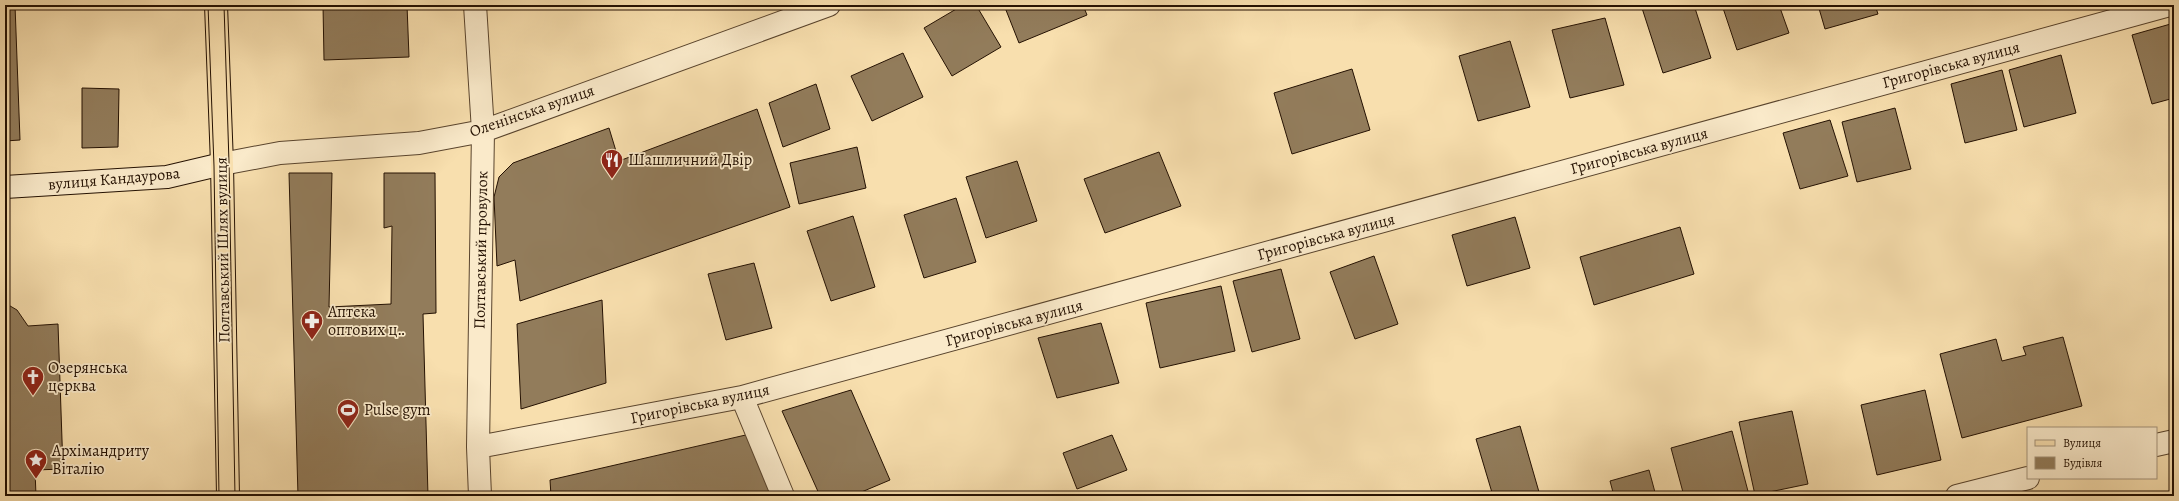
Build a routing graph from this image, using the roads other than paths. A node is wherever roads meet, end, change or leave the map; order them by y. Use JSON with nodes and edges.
{"nodes":[{"id":1,"x":216,"y":5,"type":"edge"},
{"id":2,"x":475,"y":5,"type":"edge"},
{"id":3,"x":829,"y":5,"type":"edge"},
{"id":4,"x":2170,"y":5,"type":"edge"},
{"id":5,"x":483,"y":130,"type":"junction"},
{"id":6,"x":222,"y":164,"type":"junction"},
{"id":7,"x":5,"y":187,"type":"edge"},
{"id":8,"x":742,"y":397,"type":"junction"},
{"id":9,"x":2174,"y":441,"type":"edge"},
{"id":10,"x":2157,"y":445,"type":"edge"},
{"id":11,"x":478,"y":447,"type":"junction"},
{"id":12,"x":2027,"y":478,"type":"edge"},
{"id":13,"x":228,"y":496,"type":"edge"},
{"id":14,"x":480,"y":496,"type":"edge"},
{"id":15,"x":783,"y":496,"type":"edge"},
{"id":16,"x":1956,"y":496,"type":"edge"}],
"edges":[{"from":1,"to":6,"type":"main road","name":"Полтавський Шлях вулиця"},
{"from":2,"to":5,"type":"street","name":"Полтавський провулок"},
{"from":3,"to":5,"type":"street","name":"Оленінська вулиця"},
{"from":4,"to":8,"type":"street","name":"Григорівська вулиця"},
{"from":5,"to":6,"type":"street","name":"Оленінська вулиця"},
{"from":5,"to":11,"type":"street","name":"Полтавський провулок"},
{"from":6,"to":7,"type":"street","name":"вулиця Кандаурова"},
{"from":6,"to":13,"type":"main road","name":"Полтавський Шлях вулиця"},
{"from":8,"to":11,"type":"street","name":"Григорівська вулиця"},
{"from":8,"to":15,"type":"street"},
{"from":9,"to":10,"type":"street"},
{"from":11,"to":14,"type":"street","name":"Полтавський провулок"},
{"from":12,"to":16,"type":"street"}]}
